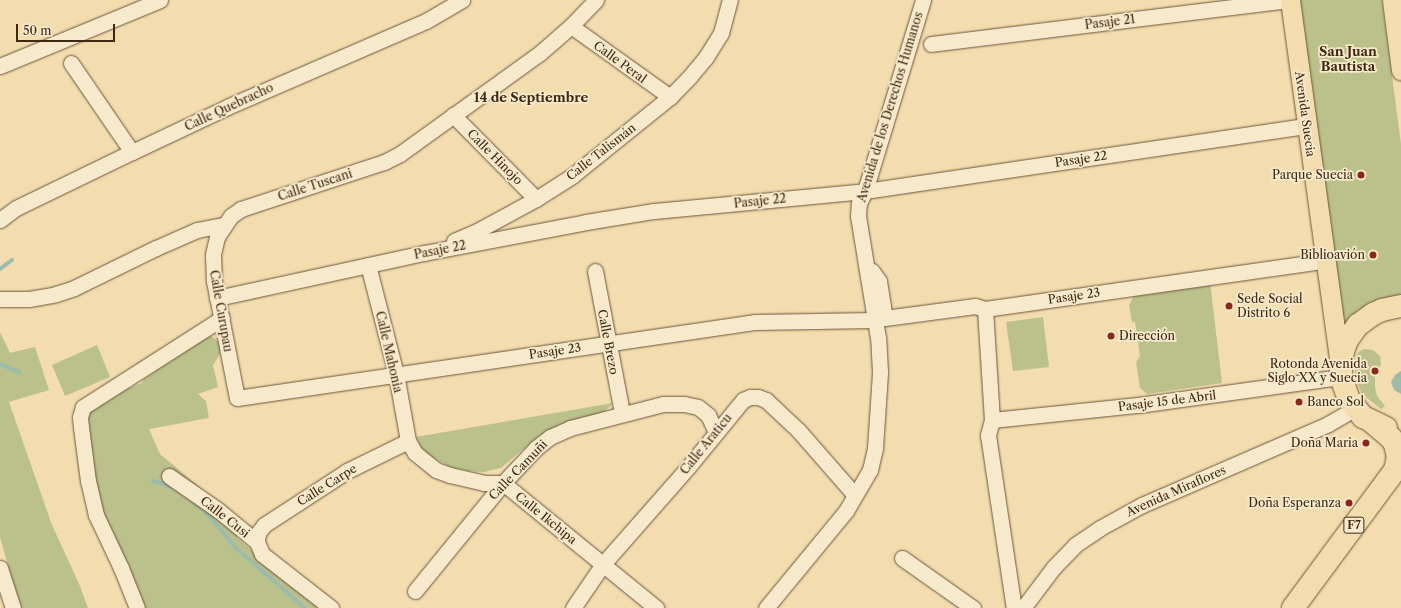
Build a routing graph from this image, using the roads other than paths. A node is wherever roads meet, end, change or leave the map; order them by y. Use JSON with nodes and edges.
{"nodes":[{"id":1,"x":160,"y":0,"type":"edge"},
{"id":2,"x":462,"y":0,"type":"edge"},
{"id":3,"x":596,"y":0,"type":"edge"},
{"id":4,"x":730,"y":0,"type":"edge"},
{"id":5,"x":923,"y":0,"type":"edge"},
{"id":6,"x":1289,"y":0,"type":"edge"},
{"id":7,"x":1392,"y":0,"type":"edge"},
{"id":8,"x":571,"y":26,"type":"junction"},
{"id":9,"x":931,"y":44,"type":"dead end"},
{"id":10,"x":71,"y":63,"type":"dead end"},
{"id":11,"x":0,"y":66,"type":"edge"},
{"id":12,"x":1401,"y":70,"type":"edge"},
{"id":13,"x":670,"y":97,"type":"junction"},
{"id":14,"x":453,"y":115,"type":"junction"},
{"id":15,"x":1306,"y":126,"type":"junction"},
{"id":16,"x":132,"y":152,"type":"junction"},
{"id":17,"x":865,"y":191,"type":"junction"},
{"id":18,"x":536,"y":199,"type":"junction"},
{"id":19,"x":0,"y":220,"type":"edge"},
{"id":20,"x":224,"y":225,"type":"junction"},
{"id":21,"x":424,"y":253,"type":"junction"},
{"id":22,"x":865,"y":261,"type":"junction"},
{"id":23,"x":1324,"y":261,"type":"junction"},
{"id":24,"x":368,"y":265,"type":"junction"},
{"id":25,"x":595,"y":270,"type":"dead end"},
{"id":26,"x":217,"y":298,"type":"junction"},
{"id":27,"x":0,"y":299,"type":"edge"},
{"id":28,"x":1401,"y":306,"type":"edge"},
{"id":29,"x":985,"y":309,"type":"junction"},
{"id":30,"x":222,"y":318,"type":"junction"},
{"id":31,"x":874,"y":320,"type":"junction"},
{"id":32,"x":608,"y":344,"type":"junction"},
{"id":33,"x":396,"y":374,"type":"junction"},
{"id":34,"x":1341,"y":374,"type":"junction"},
{"id":35,"x":237,"y":398,"type":"joint"},
{"id":36,"x":1354,"y":409,"type":"junction"},
{"id":37,"x":622,"y":413,"type":"junction"},
{"id":38,"x":992,"y":420,"type":"junction"},
{"id":39,"x":716,"y":432,"type":"junction"},
{"id":40,"x":1398,"y":438,"type":"edge"},
{"id":41,"x":408,"y":440,"type":"junction"},
{"id":42,"x":169,"y":476,"type":"dead end"},
{"id":43,"x":503,"y":483,"type":"junction"},
{"id":44,"x":1401,"y":485,"type":"edge"},
{"id":45,"x":855,"y":495,"type":"junction"},
{"id":46,"x":257,"y":542,"type":"junction"},
{"id":47,"x":902,"y":558,"type":"dead end"},
{"id":48,"x":603,"y":564,"type":"junction"},
{"id":49,"x":0,"y":568,"type":"edge"},
{"id":50,"x":415,"y":591,"type":"dead end"},
{"id":51,"x":13,"y":608,"type":"edge"},
{"id":52,"x":137,"y":608,"type":"edge"},
{"id":53,"x":331,"y":608,"type":"edge"},
{"id":54,"x":573,"y":608,"type":"edge"},
{"id":55,"x":656,"y":608,"type":"edge"},
{"id":56,"x":766,"y":608,"type":"edge"},
{"id":57,"x":973,"y":608,"type":"edge"},
{"id":58,"x":1014,"y":608,"type":"edge"},
{"id":59,"x":1023,"y":608,"type":"edge"},
{"id":60,"x":1293,"y":608,"type":"edge"},
{"id":61,"x":1310,"y":608,"type":"edge"}],
"edges":[{"from":1,"to":11,"type":"street"},
{"from":2,"to":16,"type":"street","name":"Calle Quebracho"},
{"from":3,"to":8,"type":"street","name":"Calle Tuscani"},
{"from":4,"to":13,"type":"street","name":"Calle Talismán"},
{"from":5,"to":17,"type":"street","name":"Avenida de los Derechos Humanos"},
{"from":6,"to":9,"type":"street","name":"Pasaje 21"},
{"from":6,"to":15,"type":"main road","name":"Avenida Suecia"},
{"from":7,"to":12,"type":"main road"},
{"from":8,"to":13,"type":"street","name":"Calle Peral"},
{"from":8,"to":14,"type":"street","name":"Calle Tuscani"},
{"from":10,"to":16,"type":"street"},
{"from":13,"to":18,"type":"street","name":"Calle Talismán"},
{"from":14,"to":18,"type":"street","name":"Calle Hinojo"},
{"from":14,"to":20,"type":"street","name":"Calle Tuscani"},
{"from":15,"to":17,"type":"street","name":"Pasaje 22"},
{"from":15,"to":23,"type":"main road","name":"Avenida Suecia"},
{"from":16,"to":19,"type":"street","name":"Calle Quebracho"},
{"from":17,"to":21,"type":"street","name":"Pasaje 22"},
{"from":17,"to":22,"type":"street","name":"Avenida de los Derechos Humanos"},
{"from":18,"to":21,"type":"street","name":"Calle Talismán"},
{"from":20,"to":26,"type":"street","name":"Calle Curupau"},
{"from":20,"to":27,"type":"street"},
{"from":21,"to":24,"type":"street","name":"Pasaje 22"},
{"from":22,"to":29,"type":"street","name":"Pasaje 23"},
{"from":22,"to":31,"type":"street","name":"Avenida de los Derechos Humanos"},
{"from":23,"to":29,"type":"street","name":"Pasaje 23"},
{"from":23,"to":34,"type":"main road","name":"Avenida Suecia"},
{"from":24,"to":26,"type":"street","name":"Pasaje 22"},
{"from":24,"to":33,"type":"street","name":"Calle Mahonia"},
{"from":25,"to":32,"type":"street","name":"Calle Brezo"},
{"from":26,"to":30,"type":"street","name":"Calle Curupau"},
{"from":28,"to":34,"type":"highway","number":"F7"},
{"from":29,"to":38,"type":"street"},
{"from":30,"to":35,"type":"street","name":"Calle Curupau"},
{"from":30,"to":52,"type":"street"},
{"from":31,"to":32,"type":"street","name":"Pasaje 23"},
{"from":31,"to":45,"type":"street","name":"Avenida de los Derechos Humanos"},
{"from":32,"to":33,"type":"street","name":"Pasaje 23"},
{"from":32,"to":37,"type":"street","name":"Calle Brezo"},
{"from":33,"to":35,"type":"street","name":"Pasaje 23"},
{"from":33,"to":41,"type":"street","name":"Calle Mahonia"},
{"from":34,"to":36,"type":"highway","number":"F7"},
{"from":34,"to":38,"type":"street","name":"Pasaje 15 de Abril"},
{"from":36,"to":40,"type":"highway","number":"F7"},
{"from":36,"to":59,"type":"street","name":"Avenida Miraflores"},
{"from":37,"to":39,"type":"street","name":"Calle Camuñi"},
{"from":37,"to":43,"type":"street","name":"Calle Camuñi"},
{"from":38,"to":58,"type":"street"},
{"from":39,"to":45,"type":"street","name":"Calle Araticu"},
{"from":39,"to":48,"type":"street","name":"Calle Araticu"},
{"from":40,"to":60,"type":"highway","number":"F7"},
{"from":41,"to":43,"type":"street","name":"Calle Ikchipa"},
{"from":41,"to":46,"type":"street","name":"Calle Carpe"},
{"from":42,"to":46,"type":"street","name":"Calle Cusi"},
{"from":43,"to":48,"type":"street","name":"Calle Ikchipa"},
{"from":43,"to":50,"type":"street","name":"Calle Camuñi"},
{"from":44,"to":61,"type":"highway","number":"F7"},
{"from":45,"to":56,"type":"street","name":"Avenida de los Derechos Humanos"},
{"from":46,"to":53,"type":"street","name":"Calle Cusi"},
{"from":47,"to":57,"type":"street"},
{"from":48,"to":54,"type":"street","name":"Calle Araticu"},
{"from":48,"to":55,"type":"street","name":"Calle Ikchipa"},
{"from":49,"to":51,"type":"street"}]}
